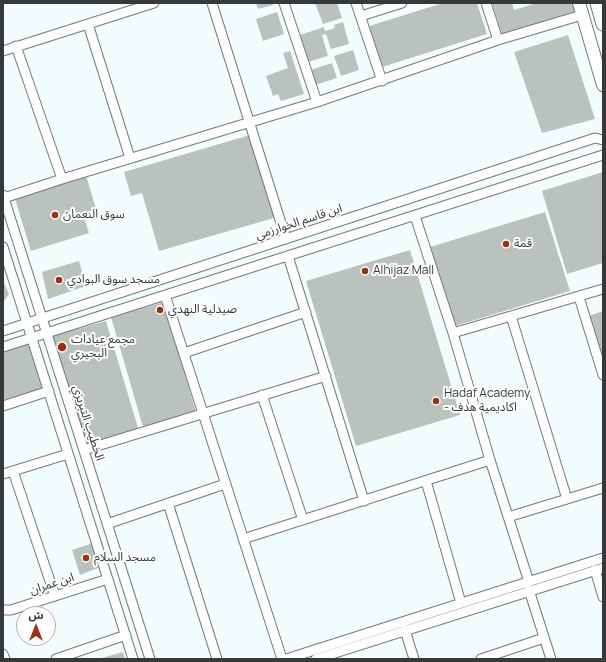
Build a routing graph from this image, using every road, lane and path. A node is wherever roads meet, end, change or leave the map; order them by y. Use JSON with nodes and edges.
{"nodes":[{"id":1,"x":154,"y":3,"type":"edge"},
{"id":2,"x":212,"y":3,"type":"edge"},
{"id":3,"x":284,"y":3,"type":"edge"},
{"id":4,"x":356,"y":3,"type":"edge"},
{"id":5,"x":402,"y":3,"type":"edge"},
{"id":6,"x":486,"y":3,"type":"edge"},
{"id":7,"x":593,"y":3,"type":"edge"},
{"id":8,"x":597,"y":3,"type":"edge"},
{"id":9,"x":581,"y":9,"type":"edge"},
{"id":10,"x":361,"y":16,"type":"junction"},
{"id":11,"x":88,"y":24,"type":"junction"},
{"id":12,"x":603,"y":24,"type":"edge"},
{"id":13,"x":603,"y":29,"type":"edge"},
{"id":14,"x":498,"y":40,"type":"junction"},
{"id":15,"x":16,"y":46,"type":"junction"},
{"id":16,"x":3,"y":51,"type":"edge"},
{"id":17,"x":382,"y":81,"type":"junction"},
{"id":18,"x":603,"y":85,"type":"edge"},
{"id":19,"x":317,"y":102,"type":"junction"},
{"id":20,"x":251,"y":123,"type":"junction"},
{"id":21,"x":603,"y":140,"type":"edge"},
{"id":22,"x":603,"y":155,"type":"edge"},
{"id":23,"x":130,"y":158,"type":"junction"},
{"id":24,"x":62,"y":179,"type":"junction"},
{"id":25,"x":4,"y":197,"type":"edge"},
{"id":26,"x":414,"y":216,"type":"junction"},
{"id":27,"x":345,"y":220,"type":"junction"},
{"id":28,"x":351,"y":236,"type":"junction"},
{"id":29,"x":286,"y":239,"type":"junction"},
{"id":30,"x":3,"y":247,"type":"edge"},
{"id":31,"x":288,"y":256,"type":"junction"},
{"id":32,"x":603,"y":289,"type":"edge"},
{"id":33,"x":165,"y":295,"type":"junction"},
{"id":34,"x":579,"y":297,"type":"junction"},
{"id":35,"x":306,"y":312,"type":"junction"},
{"id":36,"x":511,"y":316,"type":"junction"},
{"id":37,"x":42,"y":318,"type":"junction"},
{"id":38,"x":27,"y":323,"type":"junction"},
{"id":39,"x":3,"y":331,"type":"edge"},
{"id":40,"x":47,"y":333,"type":"junction"},
{"id":41,"x":453,"y":333,"type":"junction"},
{"id":42,"x":32,"y":338,"type":"junction"},
{"id":43,"x":3,"y":347,"type":"edge"},
{"id":44,"x":184,"y":353,"type":"junction"},
{"id":45,"x":603,"y":375,"type":"edge"},
{"id":46,"x":326,"y":376,"type":"junction"},
{"id":47,"x":48,"y":391,"type":"junction"},
{"id":48,"x":262,"y":395,"type":"junction"},
{"id":49,"x":3,"y":406,"type":"edge"},
{"id":50,"x":203,"y":414,"type":"junction"},
{"id":51,"x":84,"y":450,"type":"junction"},
{"id":52,"x":68,"y":454,"type":"junction"},
{"id":53,"x":490,"y":460,"type":"junction"},
{"id":54,"x":13,"y":471,"type":"junction"},
{"id":55,"x":3,"y":474,"type":"edge"},
{"id":56,"x":426,"y":481,"type":"junction"},
{"id":57,"x":225,"y":484,"type":"junction"},
{"id":58,"x":603,"y":488,"type":"edge"},
{"id":59,"x":568,"y":499,"type":"junction"},
{"id":60,"x":364,"y":501,"type":"junction"},
{"id":61,"x":168,"y":503,"type":"junction"},
{"id":62,"x":508,"y":517,"type":"junction"},
{"id":63,"x":303,"y":520,"type":"junction"},
{"id":64,"x":107,"y":524,"type":"junction"},
{"id":65,"x":243,"y":539,"type":"junction"},
{"id":66,"x":603,"y":558,"type":"edge"},
{"id":67,"x":599,"y":569,"type":"edge"},
{"id":68,"x":108,"y":578,"type":"junction"},
{"id":69,"x":529,"y":586,"type":"junction"},
{"id":70,"x":55,"y":596,"type":"junction"},
{"id":71,"x":603,"y":597,"type":"edge"},
{"id":72,"x":462,"y":603,"type":"junction"},
{"id":73,"x":3,"y":610,"type":"edge"},
{"id":74,"x":405,"y":630,"type":"junction"},
{"id":75,"x":126,"y":636,"type":"junction"},
{"id":76,"x":544,"y":638,"type":"junction"},
{"id":77,"x":3,"y":654,"type":"edge"},
{"id":78,"x":343,"y":655,"type":"edge"},
{"id":79,"x":71,"y":656,"type":"edge"},
{"id":80,"x":5,"y":659,"type":"edge"},
{"id":81,"x":56,"y":659,"type":"edge"},
{"id":82,"x":133,"y":659,"type":"edge"},
{"id":83,"x":150,"y":659,"type":"edge"},
{"id":84,"x":216,"y":659,"type":"edge"},
{"id":85,"x":282,"y":659,"type":"edge"},
{"id":86,"x":286,"y":659,"type":"edge"},
{"id":87,"x":316,"y":659,"type":"edge"},
{"id":88,"x":414,"y":659,"type":"edge"},
{"id":89,"x":481,"y":659,"type":"edge"},
{"id":90,"x":551,"y":659,"type":"edge"}],
"edges":[{"from":1,"to":11,"type":"street"},
{"from":2,"to":20,"type":"street"},
{"from":3,"to":19,"type":"street"},
{"from":4,"to":10,"type":"street"},
{"from":5,"to":10,"type":"street"},
{"from":6,"to":14,"type":"street"},
{"from":7,"to":13,"type":"main road"},
{"from":8,"to":12,"type":"highway"},
{"from":9,"to":14,"type":"street"},
{"from":9,"to":18,"type":"main road"},
{"from":10,"to":17,"type":"street"},
{"from":11,"to":15,"type":"street"},
{"from":11,"to":23,"type":"street"},
{"from":14,"to":17,"type":"street"},
{"from":15,"to":16,"type":"street"},
{"from":15,"to":24,"type":"street"},
{"from":17,"to":19,"type":"street"},
{"from":19,"to":20,"type":"street"},
{"from":20,"to":23,"type":"street"},
{"from":20,"to":29,"type":"street"},
{"from":21,"to":27,"type":"street","name":"ابن قاسم الخوارزمي"},
{"from":22,"to":26,"type":"street"},
{"from":23,"to":24,"type":"street"},
{"from":24,"to":25,"type":"street"},
{"from":25,"to":37,"type":"street","name":"الخطيب التبريزي"},
{"from":26,"to":28,"type":"street"},
{"from":26,"to":41,"type":"street"},
{"from":27,"to":28,"type":"street"},
{"from":27,"to":29,"type":"street","name":"ابن قاسم الخوارزمي"},
{"from":28,"to":31,"type":"street"},
{"from":29,"to":37,"type":"street","name":"ابن قاسم الخوارزمي"},
{"from":30,"to":38,"type":"street"},
{"from":31,"to":33,"type":"street"},
{"from":31,"to":35,"type":"street"},
{"from":32,"to":34,"type":"street"},
{"from":33,"to":40,"type":"street"},
{"from":33,"to":44,"type":"street"},
{"from":34,"to":36,"type":"street"},
{"from":34,"to":45,"type":"street"},
{"from":35,"to":44,"type":"street"},
{"from":35,"to":46,"type":"street"},
{"from":36,"to":41,"type":"street"},
{"from":36,"to":59,"type":"street"},
{"from":37,"to":38,"type":"street","name":"ابن قاسم الخوارزمي"},
{"from":37,"to":40,"type":"street","name":"الخطيب التبريزي"},
{"from":38,"to":39,"type":"street","name":"ابن قاسم الخوارزمي"},
{"from":38,"to":42,"type":"street"},
{"from":40,"to":42,"type":"street"},
{"from":40,"to":51,"type":"street","name":"الخطيب التبريزي"},
{"from":41,"to":53,"type":"street"},
{"from":42,"to":43,"type":"street"},
{"from":42,"to":47,"type":"street"},
{"from":44,"to":50,"type":"street"},
{"from":46,"to":48,"type":"street"},
{"from":46,"to":60,"type":"street"},
{"from":47,"to":49,"type":"street"},
{"from":47,"to":52,"type":"street"},
{"from":48,"to":50,"type":"street"},
{"from":48,"to":63,"type":"street"},
{"from":50,"to":51,"type":"street"},
{"from":50,"to":57,"type":"street"},
{"from":51,"to":64,"type":"street","name":"الخطيب التبريزي"},
{"from":52,"to":54,"type":"street"},
{"from":52,"to":68,"type":"street"},
{"from":53,"to":56,"type":"street"},
{"from":53,"to":62,"type":"street"},
{"from":54,"to":55,"type":"street"},
{"from":54,"to":70,"type":"street"},
{"from":56,"to":60,"type":"street"},
{"from":56,"to":72,"type":"street"},
{"from":57,"to":61,"type":"street"},
{"from":57,"to":65,"type":"street"},
{"from":58,"to":59,"type":"street"},
{"from":59,"to":62,"type":"street"},
{"from":60,"to":63,"type":"street"},
{"from":61,"to":64,"type":"street"},
{"from":61,"to":84,"type":"street"},
{"from":62,"to":69,"type":"street"},
{"from":63,"to":65,"type":"street"},
{"from":64,"to":83,"type":"street","name":"الخطيب التبريزي"},
{"from":65,"to":85,"type":"street"},
{"from":66,"to":69,"type":"street"},
{"from":67,"to":69,"type":"street"},
{"from":67,"to":71,"type":"street"},
{"from":68,"to":70,"type":"street","name":"ابن عمران"},
{"from":68,"to":75,"type":"street"},
{"from":69,"to":72,"type":"street"},
{"from":69,"to":74,"type":"street"},
{"from":69,"to":76,"type":"street"},
{"from":70,"to":73,"type":"street","name":"ابن عمران"},
{"from":72,"to":86,"type":"street"},
{"from":74,"to":78,"type":"street"},
{"from":74,"to":88,"type":"street"},
{"from":75,"to":79,"type":"street"},
{"from":75,"to":82,"type":"street"},
{"from":76,"to":89,"type":"street"},
{"from":76,"to":90,"type":"street"},
{"from":77,"to":80,"type":"street"},
{"from":78,"to":87,"type":"street"},
{"from":79,"to":81,"type":"street"}]}
